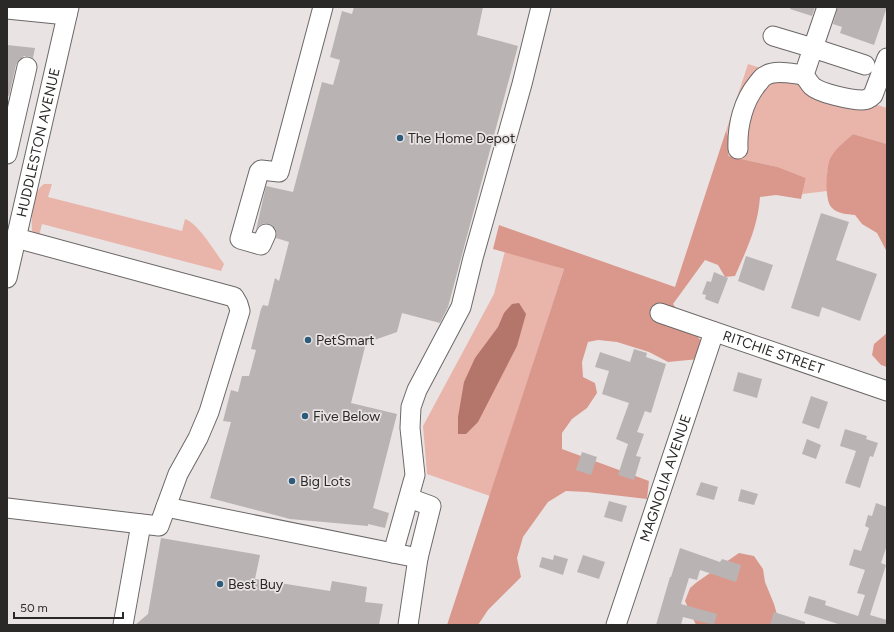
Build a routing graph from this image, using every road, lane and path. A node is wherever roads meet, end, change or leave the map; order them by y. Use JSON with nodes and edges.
{"nodes":[{"id":1,"x":323,"y":7,"type":"edge"},
{"id":2,"x":541,"y":7,"type":"edge"},
{"id":3,"x":827,"y":7,"type":"edge"},
{"id":4,"x":7,"y":9,"type":"edge"},
{"id":5,"x":68,"y":11,"type":"edge"},
{"id":6,"x":773,"y":36,"type":"dead end"},
{"id":7,"x":813,"y":48,"type":"junction"},
{"id":8,"x":887,"y":58,"type":"edge"},
{"id":9,"x":865,"y":65,"type":"dead end"},
{"id":10,"x":27,"y":67,"type":"dead end"},
{"id":11,"x":804,"y":75,"type":"junction"},
{"id":12,"x":738,"y":149,"type":"dead end"},
{"id":13,"x":7,"y":154,"type":"edge"},
{"id":14,"x":15,"y":202,"type":"edge"},
{"id":15,"x":266,"y":234,"type":"dead end"},
{"id":16,"x":16,"y":238,"type":"junction"},
{"id":17,"x":7,"y":278,"type":"edge"},
{"id":18,"x":660,"y":313,"type":"dead end"},
{"id":19,"x":714,"y":332,"type":"junction"},
{"id":20,"x":887,"y":391,"type":"edge"},
{"id":21,"x":409,"y":498,"type":"junction"},
{"id":22,"x":166,"y":507,"type":"junction"},
{"id":23,"x":7,"y":508,"type":"edge"},
{"id":24,"x":141,"y":524,"type":"junction"},
{"id":25,"x":393,"y":553,"type":"junction"},
{"id":26,"x":418,"y":558,"type":"junction"},
{"id":27,"x":123,"y":625,"type":"edge"},
{"id":28,"x":408,"y":625,"type":"edge"},
{"id":29,"x":616,"y":625,"type":"edge"}],
"edges":[{"from":1,"to":15,"type":"street"},
{"from":2,"to":21,"type":"street"},
{"from":3,"to":7,"type":"street"},
{"from":4,"to":5,"type":"street"},
{"from":5,"to":14,"type":"street","name":"HUDDLESTON AVENUE"},
{"from":6,"to":7,"type":"street"},
{"from":7,"to":9,"type":"street"},
{"from":7,"to":11,"type":"street"},
{"from":8,"to":11,"type":"street"},
{"from":10,"to":13,"type":"street"},
{"from":11,"to":12,"type":"street"},
{"from":14,"to":16,"type":"street","name":"HUDDLESTON AVENUE"},
{"from":16,"to":17,"type":"street","name":"HUDDLESTON AVENUE"},
{"from":16,"to":22,"type":"street"},
{"from":18,"to":19,"type":"street","name":"RITCHIE STREET"},
{"from":19,"to":20,"type":"street","name":"RITCHIE STREET"},
{"from":19,"to":29,"type":"street","name":"MAGNOLIA AVENUE"},
{"from":21,"to":25,"type":"street"},
{"from":21,"to":26,"type":"street"},
{"from":22,"to":24,"type":"street"},
{"from":22,"to":25,"type":"street"},
{"from":23,"to":24,"type":"street"},
{"from":24,"to":27,"type":"street"},
{"from":25,"to":26,"type":"street"},
{"from":26,"to":28,"type":"street"}]}
